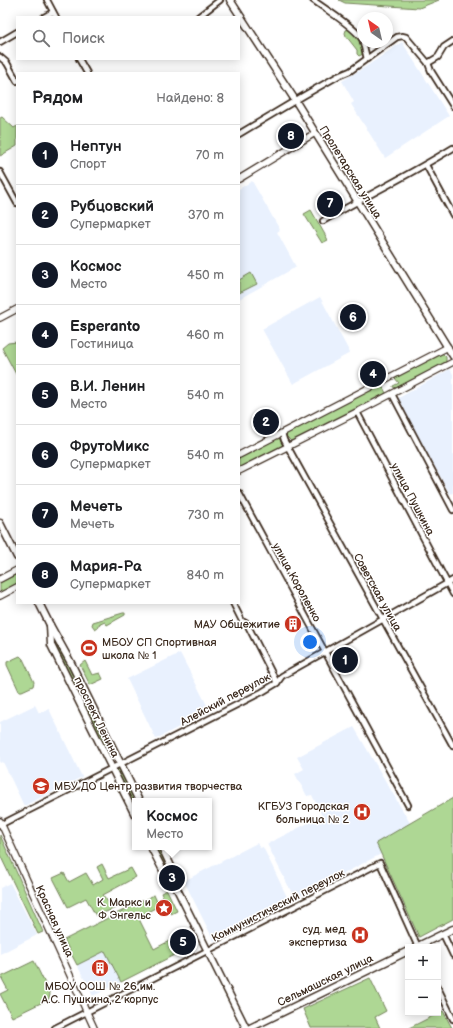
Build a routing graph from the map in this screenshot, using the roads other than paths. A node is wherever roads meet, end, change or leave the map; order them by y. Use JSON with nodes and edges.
{"nodes":[{"id":1,"x":47,"y":0,"type":"edge"},
{"id":2,"x":220,"y":0,"type":"edge"},
{"id":3,"x":230,"y":0,"type":"edge"},
{"id":4,"x":313,"y":0,"type":"edge"},
{"id":5,"x":53,"y":12,"type":"junction"},
{"id":6,"x":46,"y":16,"type":"edge"},
{"id":7,"x":55,"y":16,"type":"edge"},
{"id":8,"x":199,"y":16,"type":"edge"},
{"id":9,"x":16,"y":33,"type":"edge"},
{"id":10,"x":357,"y":33,"type":"edge"},
{"id":11,"x":453,"y":41,"type":"edge"},
{"id":12,"x":0,"y":42,"type":"edge"},
{"id":13,"x":364,"y":48,"type":"edge"},
{"id":14,"x":0,"y":57,"type":"edge"},
{"id":15,"x":367,"y":59,"type":"junction"},
{"id":16,"x":80,"y":60,"type":"edge"},
{"id":17,"x":428,"y":63,"type":"junction"},
{"id":18,"x":86,"y":72,"type":"edge"},
{"id":19,"x":16,"y":79,"type":"edge"},
{"id":20,"x":295,"y":100,"type":"junction"},
{"id":21,"x":453,"y":106,"type":"edge"},
{"id":22,"x":240,"y":133,"type":"edge"},
{"id":23,"x":315,"y":133,"type":"junction"},
{"id":24,"x":453,"y":148,"type":"edge"},
{"id":25,"x":426,"y":165,"type":"junction"},
{"id":26,"x":0,"y":172,"type":"edge"},
{"id":27,"x":240,"y":178,"type":"edge"},
{"id":28,"x":16,"y":201,"type":"edge"},
{"id":29,"x":358,"y":201,"type":"junction"},
{"id":30,"x":453,"y":216,"type":"edge"},
{"id":31,"x":323,"y":221,"type":"dead end"},
{"id":32,"x":16,"y":310,"type":"edge"},
{"id":33,"x":0,"y":318,"type":"edge"},
{"id":34,"x":448,"y":347,"type":"junction"},
{"id":35,"x":453,"y":356,"type":"edge"},
{"id":36,"x":453,"y":362,"type":"edge"},
{"id":37,"x":392,"y":394,"type":"junction"},
{"id":38,"x":357,"y":412,"type":"junction"},
{"id":39,"x":282,"y":433,"type":"junction"},
{"id":40,"x":288,"y":446,"type":"junction"},
{"id":41,"x":240,"y":454,"type":"edge"},
{"id":42,"x":240,"y":470,"type":"edge"},
{"id":43,"x":240,"y":496,"type":"edge"},
{"id":44,"x":453,"y":510,"type":"edge"},
{"id":45,"x":0,"y":523,"type":"edge"},
{"id":46,"x":16,"y":555,"type":"edge"},
{"id":47,"x":16,"y":570,"type":"edge"},
{"id":48,"x":0,"y":578,"type":"edge"},
{"id":49,"x":453,"y":580,"type":"edge"},
{"id":50,"x":448,"y":583,"type":"junction"},
{"id":51,"x":16,"y":588,"type":"edge"},
{"id":52,"x":453,"y":594,"type":"edge"},
{"id":53,"x":0,"y":596,"type":"edge"},
{"id":54,"x":40,"y":604,"type":"edge"},
{"id":55,"x":234,"y":604,"type":"edge"},
{"id":56,"x":383,"y":620,"type":"junction"},
{"id":57,"x":50,"y":625,"type":"junction"},
{"id":58,"x":56,"y":636,"type":"junction"},
{"id":59,"x":50,"y":639,"type":"junction"},
{"id":60,"x":326,"y":653,"type":"junction"},
{"id":61,"x":277,"y":683,"type":"junction"},
{"id":62,"x":453,"y":746,"type":"edge"},
{"id":63,"x":120,"y":764,"type":"junction"},
{"id":64,"x":112,"y":768,"type":"junction"},
{"id":65,"x":137,"y":798,"type":"edge"},
{"id":66,"x":408,"y":805,"type":"dead end"},
{"id":67,"x":132,"y":809,"type":"edge"},
{"id":68,"x":0,"y":823,"type":"edge"},
{"id":69,"x":153,"y":850,"type":"edge"},
{"id":70,"x":163,"y":850,"type":"edge"},
{"id":71,"x":175,"y":877,"type":"junction"},
{"id":72,"x":168,"y":880,"type":"junction"},
{"id":73,"x":177,"y":889,"type":"junction"},
{"id":74,"x":453,"y":929,"type":"edge"},
{"id":75,"x":443,"y":934,"type":"junction"},
{"id":76,"x":416,"y":944,"type":"edge"},
{"id":77,"x":423,"y":944,"type":"edge"},
{"id":78,"x":207,"y":951,"type":"junction"},
{"id":79,"x":405,"y":952,"type":"edge"},
{"id":80,"x":453,"y":956,"type":"edge"},
{"id":81,"x":441,"y":994,"type":"edge"},
{"id":82,"x":86,"y":1013,"type":"junction"},
{"id":83,"x":453,"y":1019,"type":"edge"},
{"id":84,"x":55,"y":1028,"type":"edge"},
{"id":85,"x":94,"y":1028,"type":"edge"},
{"id":86,"x":246,"y":1028,"type":"edge"},
{"id":87,"x":250,"y":1028,"type":"edge"}],
"edges":[{"from":1,"to":5,"type":"street"},
{"from":2,"to":8,"type":"street"},
{"from":3,"to":20,"type":"main road","name":"Пролетарская улица"},
{"from":4,"to":10,"type":"street"},
{"from":5,"to":6,"type":"street"},
{"from":5,"to":7,"type":"street"},
{"from":9,"to":12,"type":"street"},
{"from":11,"to":17,"type":"street"},
{"from":13,"to":15,"type":"street"},
{"from":14,"to":19,"type":"street"},
{"from":15,"to":17,"type":"street"},
{"from":15,"to":20,"type":"street"},
{"from":16,"to":18,"type":"street"},
{"from":17,"to":21,"type":"street"},
{"from":20,"to":22,"type":"street"},
{"from":20,"to":23,"type":"main road","name":"Пролетарская улица"},
{"from":23,"to":27,"type":"street"},
{"from":23,"to":29,"type":"main road","name":"Пролетарская улица"},
{"from":24,"to":25,"type":"street"},
{"from":25,"to":29,"type":"street"},
{"from":25,"to":30,"type":"street"},
{"from":26,"to":28,"type":"street"},
{"from":29,"to":31,"type":"street"},
{"from":29,"to":34,"type":"main road","name":"Пролетарская улица"},
{"from":32,"to":33,"type":"street"},
{"from":34,"to":35,"type":"main road","name":"Пролетарская улица"},
{"from":34,"to":39,"type":"street"},
{"from":36,"to":37,"type":"street"},
{"from":37,"to":38,"type":"street"},
{"from":37,"to":44,"type":"street"},
{"from":38,"to":40,"type":"street"},
{"from":38,"to":50,"type":"street","name":"улица Пушкина"},
{"from":39,"to":40,"type":"street","name":"Советская улица"},
{"from":39,"to":41,"type":"street"},
{"from":40,"to":42,"type":"street"},
{"from":40,"to":56,"type":"street","name":"Советская улица"},
{"from":43,"to":60,"type":"street","name":"улица Короленко"},
{"from":45,"to":46,"type":"main road"},
{"from":47,"to":48,"type":"street"},
{"from":49,"to":50,"type":"street","name":"Алейский переулок"},
{"from":50,"to":52,"type":"street","name":"улица Пушкина"},
{"from":50,"to":56,"type":"street","name":"Алейский переулок"},
{"from":51,"to":53,"type":"street"},
{"from":54,"to":57,"type":"main road","name":"проспект Ленина"},
{"from":55,"to":61,"type":"street"},
{"from":56,"to":60,"type":"street","name":"Алейский переулок"},
{"from":56,"to":62,"type":"street","name":"Советская улица"},
{"from":57,"to":58,"type":"main road","name":"проспект Ленина"},
{"from":57,"to":59,"type":"main road","name":"проспект Ленина"},
{"from":58,"to":59,"type":"main road"},
{"from":58,"to":63,"type":"main road","name":"проспект Ленина"},
{"from":59,"to":64,"type":"main road","name":"проспект Ленина"},
{"from":60,"to":61,"type":"street","name":"Алейский переулок"},
{"from":60,"to":66,"type":"street","name":"улица Короленко"},
{"from":61,"to":63,"type":"street","name":"Алейский переулок"},
{"from":63,"to":64,"type":"street","name":"Алейский переулок"},
{"from":63,"to":65,"type":"main road","name":"проспект Ленина"},
{"from":64,"to":67,"type":"main road","name":"проспект Ленина"},
{"from":64,"to":68,"type":"street","name":"Алейский переулок"},
{"from":68,"to":82,"type":"street","name":"Красная улица"},
{"from":69,"to":72,"type":"main road"},
{"from":70,"to":71,"type":"main road"},
{"from":71,"to":72,"type":"main road"},
{"from":71,"to":73,"type":"main road"},
{"from":72,"to":73,"type":"main road"},
{"from":73,"to":78,"type":"main road"},
{"from":74,"to":75,"type":"main road"},
{"from":75,"to":77,"type":"main road"},
{"from":75,"to":80,"type":"street"},
{"from":76,"to":78,"type":"street","name":"Коммунистический переулок"},
{"from":78,"to":82,"type":"street","name":"Коммунистический переулок"},
{"from":78,"to":86,"type":"main road"},
{"from":79,"to":87,"type":"main road","name":"Сельмашская улица"},
{"from":81,"to":83,"type":"street"},
{"from":82,"to":84,"type":"street","name":"Коммунистический переулок"},
{"from":82,"to":85,"type":"street","name":"Красная улица"}]}
